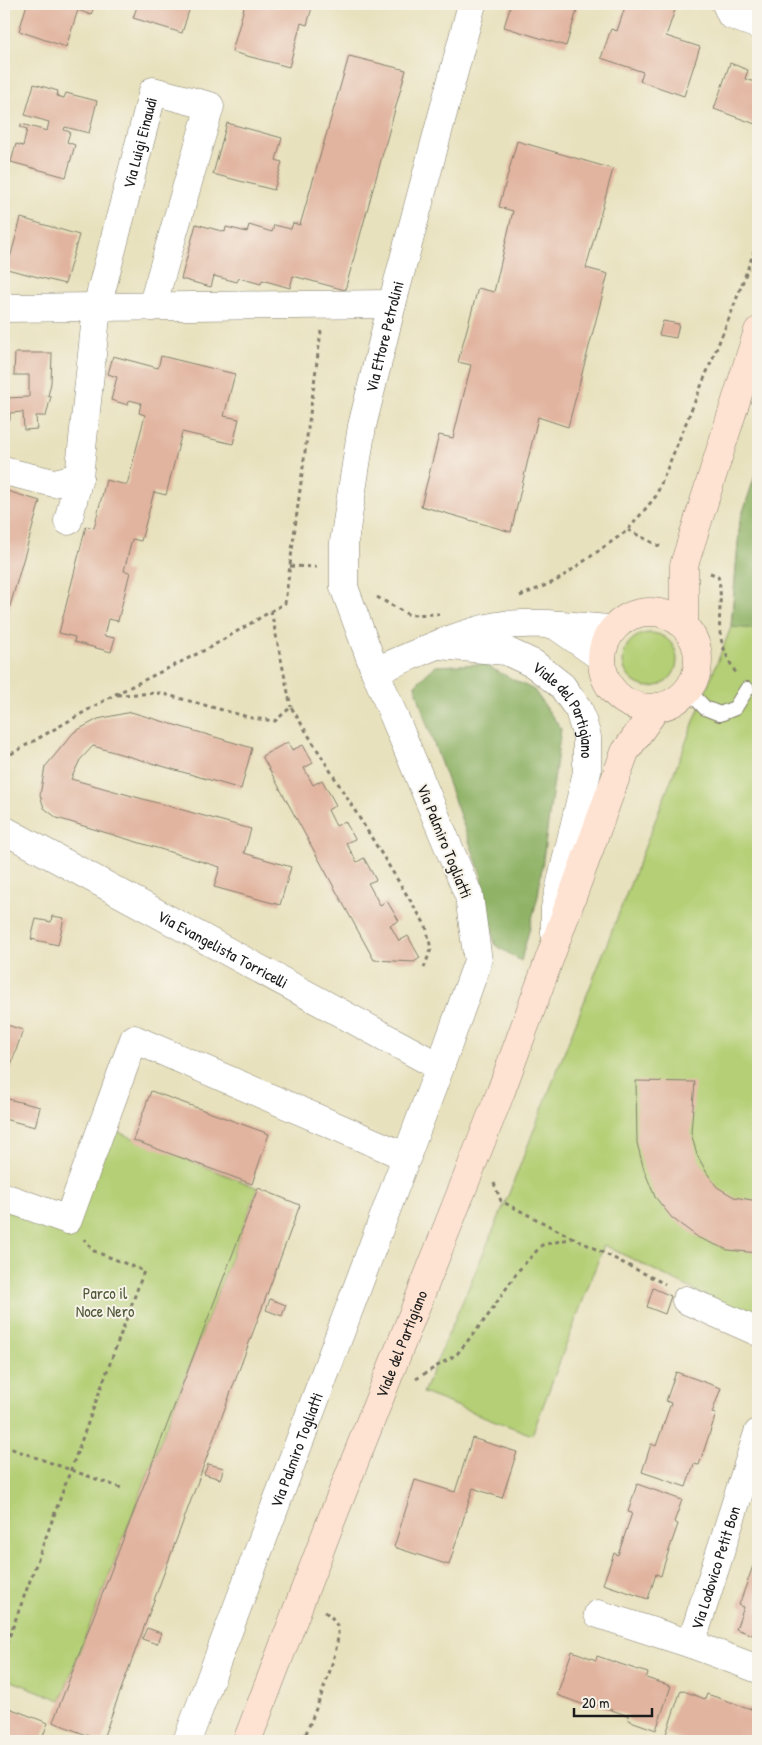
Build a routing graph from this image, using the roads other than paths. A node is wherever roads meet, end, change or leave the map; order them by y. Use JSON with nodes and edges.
{"nodes":[{"id":1,"x":472,"y":4,"type":"edge"},
{"id":2,"x":726,"y":4,"type":"edge"},
{"id":3,"x":758,"y":25,"type":"edge"},
{"id":4,"x":392,"y":304,"type":"junction"},
{"id":5,"x":97,"y":307,"type":"junction"},
{"id":6,"x":152,"y":307,"type":"junction"},
{"id":7,"x":4,"y":308,"type":"edge"},
{"id":8,"x":758,"y":331,"type":"edge"},
{"id":9,"x":4,"y":471,"type":"edge"},
{"id":10,"x":79,"y":477,"type":"junction"},
{"id":11,"x":68,"y":521,"type":"dead end"},
{"id":12,"x":684,"y":565,"type":"junction"},
{"id":13,"x":647,"y":611,"type":"junction"},
{"id":14,"x":556,"y":625,"type":"junction"},
{"id":15,"x":684,"y":626,"type":"junction"},
{"id":16,"x":612,"y":629,"type":"junction"},
{"id":17,"x":439,"y":645,"type":"junction"},
{"id":18,"x":602,"y":658,"type":"junction"},
{"id":19,"x":375,"y":671,"type":"junction"},
{"id":20,"x":747,"y":689,"type":"dead end"},
{"id":21,"x":688,"y":690,"type":"junction"},
{"id":22,"x":624,"y":700,"type":"junction"},
{"id":23,"x":657,"y":707,"type":"junction"},
{"id":24,"x":625,"y":752,"type":"junction"},
{"id":25,"x":4,"y":830,"type":"edge"},
{"id":26,"x":555,"y":944,"type":"junction"},
{"id":27,"x":440,"y":1067,"type":"junction"},
{"id":28,"x":407,"y":1157,"type":"junction"},
{"id":29,"x":4,"y":1197,"type":"edge"},
{"id":30,"x":686,"y":1300,"type":"road end"},
{"id":31,"x":758,"y":1332,"type":"edge"},
{"id":32,"x":758,"y":1433,"type":"edge"},
{"id":33,"x":598,"y":1614,"type":"dead end"},
{"id":34,"x":691,"y":1644,"type":"junction"},
{"id":35,"x":758,"y":1669,"type":"edge"},
{"id":36,"x":186,"y":1741,"type":"edge"},
{"id":37,"x":247,"y":1741,"type":"edge"}],
"edges":[{"from":1,"to":4,"type":"street","name":"Via Ettore Petrolini"},
{"from":2,"to":3,"type":"street"},
{"from":4,"to":6,"type":"street"},
{"from":4,"to":19,"type":"street","name":"Via Ettore Petrolini"},
{"from":5,"to":6,"type":"street"},
{"from":5,"to":6,"type":"street","name":"Via Luigi Einaudi"},
{"from":5,"to":7,"type":"street"},
{"from":5,"to":10,"type":"street","name":"Via Luigi Einaudi"},
{"from":8,"to":12,"type":"main road"},
{"from":9,"to":10,"type":"street"},
{"from":10,"to":11,"type":"street","name":"Via Luigi Einaudi"},
{"from":12,"to":13,"type":"main road"},
{"from":12,"to":15,"type":"main road"},
{"from":13,"to":15,"type":"main road"},
{"from":13,"to":16,"type":"main road"},
{"from":14,"to":16,"type":"street"},
{"from":14,"to":17,"type":"street"},
{"from":14,"to":18,"type":"street"},
{"from":15,"to":21,"type":"main road"},
{"from":16,"to":18,"type":"main road"},
{"from":17,"to":19,"type":"street"},
{"from":17,"to":26,"type":"street","name":"Viale del Partigiano"},
{"from":18,"to":22,"type":"main road"},
{"from":19,"to":27,"type":"street","name":"Via Palmiro Togliatti"},
{"from":20,"to":21,"type":"lane"},
{"from":21,"to":23,"type":"main road"},
{"from":22,"to":23,"type":"main road"},
{"from":22,"to":24,"type":"main road"},
{"from":23,"to":24,"type":"main road","name":"Viale del Partigiano"},
{"from":24,"to":26,"type":"main road","name":"Viale del Partigiano"},
{"from":25,"to":27,"type":"street","name":"Via Evangelista Torricelli"},
{"from":26,"to":37,"type":"main road","name":"Viale del Partigiano"},
{"from":27,"to":28,"type":"street","name":"Via Palmiro Togliatti"},
{"from":28,"to":29,"type":"street"},
{"from":28,"to":36,"type":"street","name":"Via Palmiro Togliatti"},
{"from":30,"to":31,"type":"street"},
{"from":32,"to":34,"type":"street","name":"Via Lodovico Petit Bon"},
{"from":33,"to":34,"type":"street"},
{"from":34,"to":35,"type":"street"}]}
